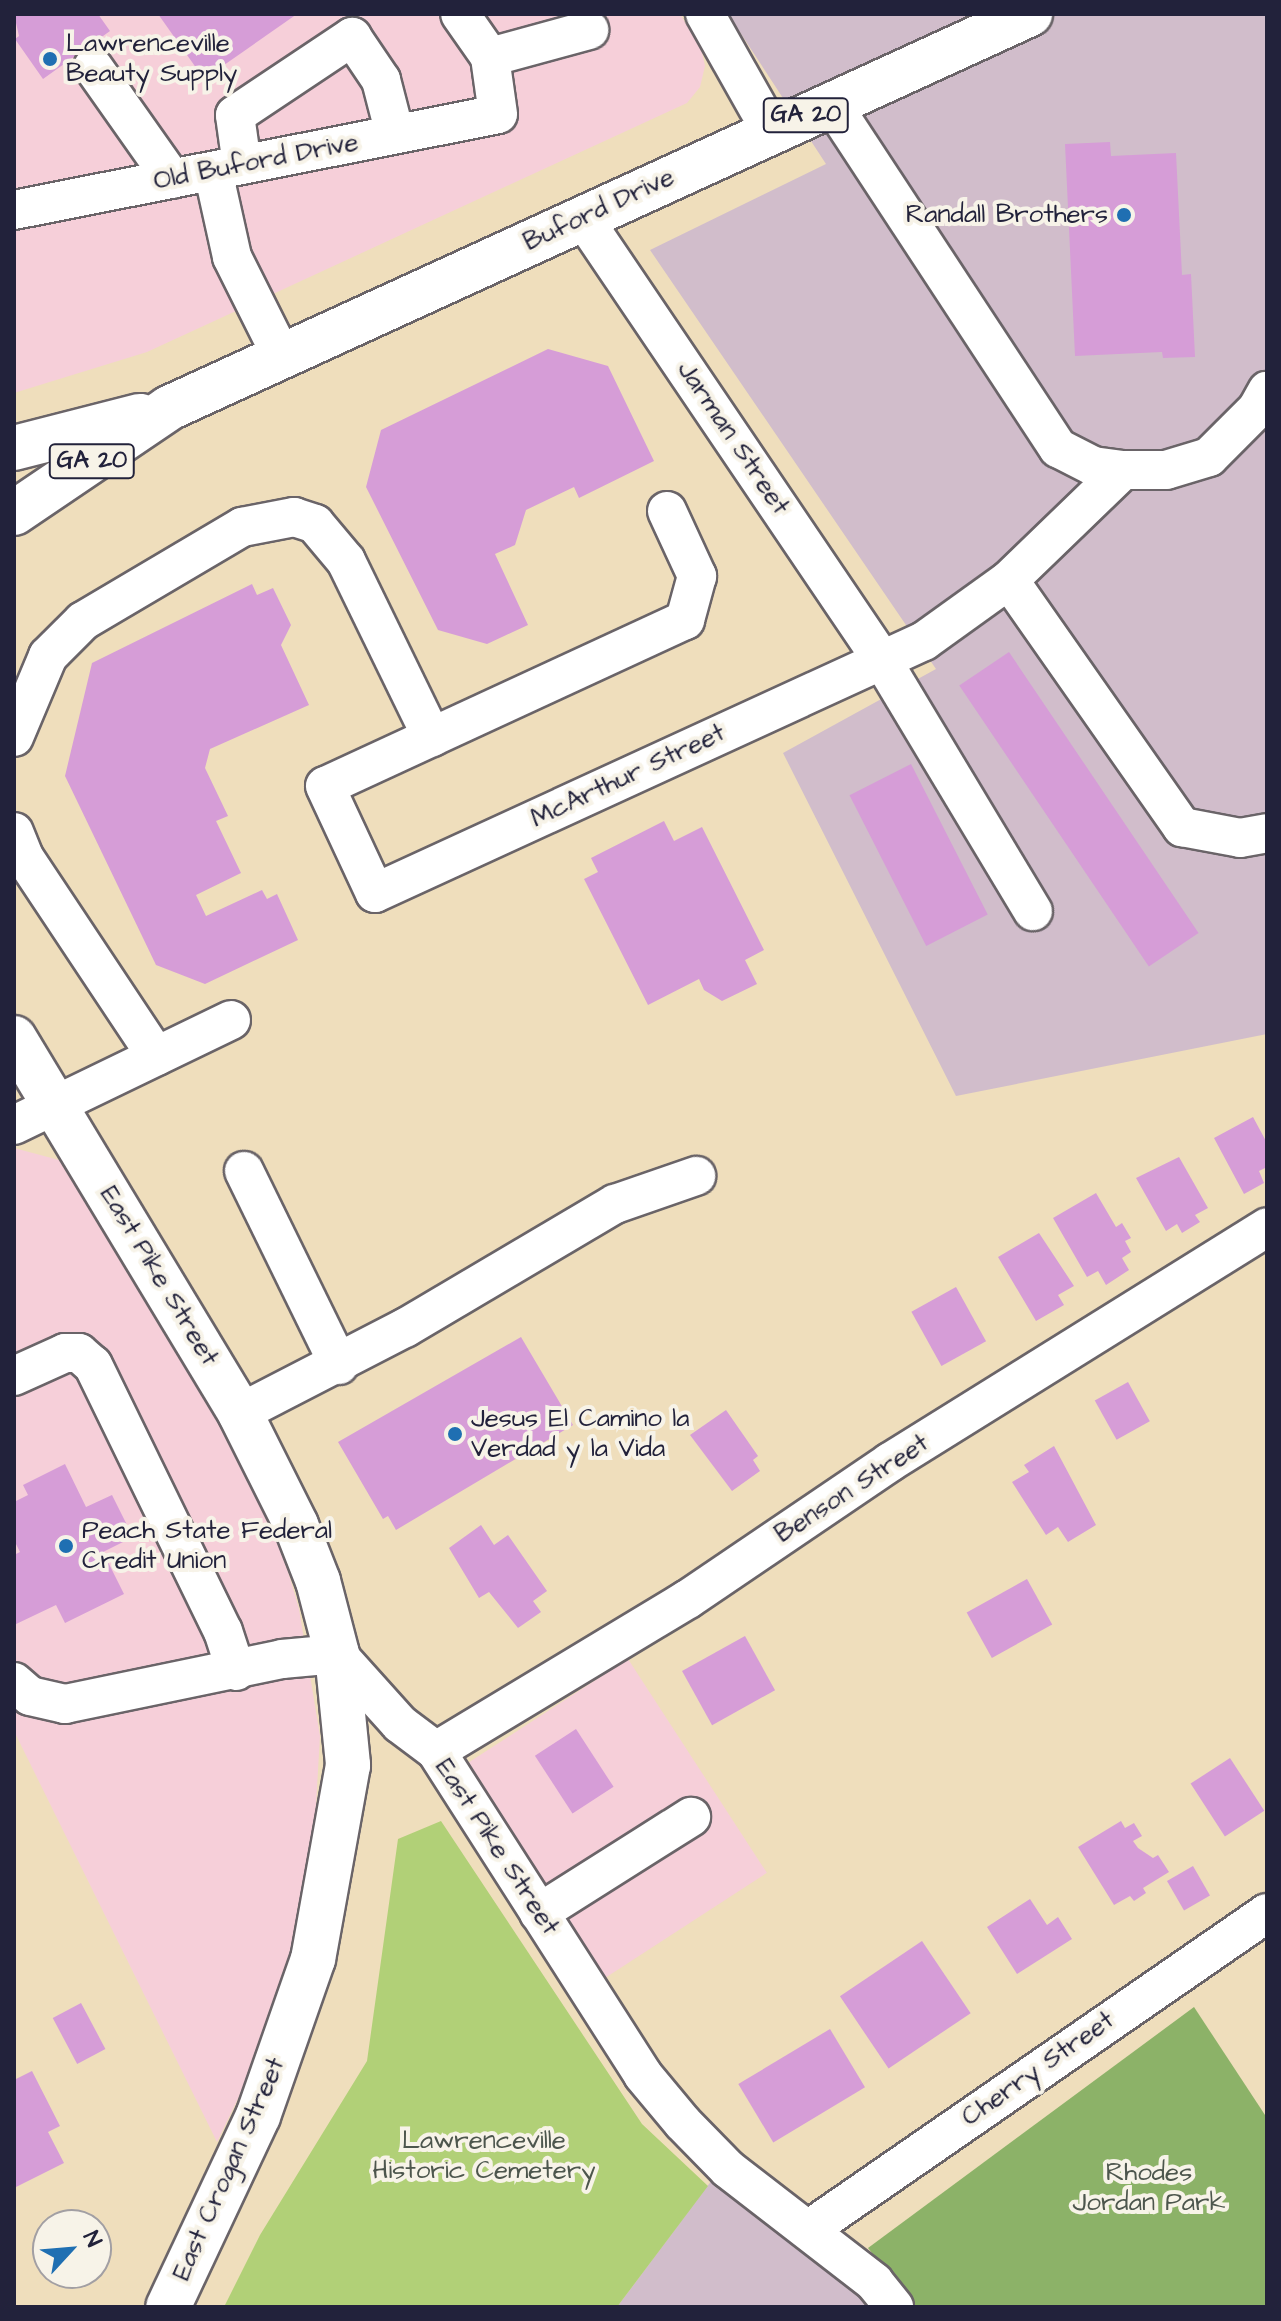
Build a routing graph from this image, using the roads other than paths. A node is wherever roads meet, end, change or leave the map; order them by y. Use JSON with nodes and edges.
{"nodes":[{"id":1,"x":460,"y":14,"type":"edge"},
{"id":2,"x":705,"y":14,"type":"edge"},
{"id":3,"x":1030,"y":14,"type":"edge"},
{"id":4,"x":589,"y":30,"type":"dead end"},
{"id":5,"x":490,"y":57,"type":"junction"},
{"id":6,"x":93,"y":67,"type":"dead end"},
{"id":7,"x":832,"y":104,"type":"junction"},
{"id":8,"x":771,"y":131,"type":"junction"},
{"id":9,"x":395,"y":134,"type":"junction"},
{"id":10,"x":228,"y":168,"type":"junction"},
{"id":11,"x":172,"y":179,"type":"junction"},
{"id":12,"x":14,"y":210,"type":"edge"},
{"id":13,"x":583,"y":218,"type":"junction"},
{"id":14,"x":282,"y":357,"type":"junction"},
{"id":15,"x":1267,"y":391,"type":"edge"},
{"id":16,"x":169,"y":408,"type":"junction"},
{"id":17,"x":14,"y":448,"type":"edge"},
{"id":18,"x":1123,"y":470,"type":"junction"},
{"id":19,"x":667,"y":511,"type":"dead end"},
{"id":20,"x":14,"y":513,"type":"edge"},
{"id":21,"x":1009,"y":580,"type":"junction"},
{"id":22,"x":882,"y":660,"type":"junction"},
{"id":23,"x":14,"y":737,"type":"edge"},
{"id":24,"x":432,"y":737,"type":"junction"},
{"id":25,"x":14,"y":832,"type":"edge"},
{"id":26,"x":1267,"y":833,"type":"edge"},
{"id":27,"x":1033,"y":911,"type":"dead end"},
{"id":28,"x":231,"y":1020,"type":"dead end"},
{"id":29,"x":14,"y":1038,"type":"edge"},
{"id":30,"x":156,"y":1056,"type":"junction"},
{"id":31,"x":55,"y":1104,"type":"junction"},
{"id":32,"x":14,"y":1125,"type":"edge"},
{"id":33,"x":244,"y":1171,"type":"dead end"},
{"id":34,"x":696,"y":1176,"type":"dead end"},
{"id":35,"x":1267,"y":1227,"type":"edge"},
{"id":36,"x":339,"y":1365,"type":"junction"},
{"id":37,"x":14,"y":1376,"type":"edge"},
{"id":38,"x":240,"y":1413,"type":"junction"},
{"id":39,"x":337,"y":1654,"type":"junction"},
{"id":40,"x":236,"y":1671,"type":"junction"},
{"id":41,"x":14,"y":1682,"type":"edge"},
{"id":42,"x":436,"y":1751,"type":"junction"},
{"id":43,"x":691,"y":1817,"type":"dead end"},
{"id":44,"x":539,"y":1913,"type":"junction"},
{"id":45,"x":1267,"y":1913,"type":"edge"},
{"id":46,"x":811,"y":2228,"type":"junction"},
{"id":47,"x":168,"y":2307,"type":"edge"},
{"id":48,"x":894,"y":2307,"type":"edge"}],
"edges":[{"from":1,"to":5,"type":"street"},
{"from":2,"to":8,"type":"street"},
{"from":3,"to":7,"type":"main road","name":"Buford Drive","number":"GA 20"},
{"from":4,"to":5,"type":"street"},
{"from":5,"to":9,"type":"street","name":"Old Buford Drive"},
{"from":6,"to":11,"type":"street"},
{"from":7,"to":8,"type":"main road","name":"Buford Drive","number":"GA 20"},
{"from":7,"to":18,"type":"street"},
{"from":8,"to":13,"type":"main road","name":"Buford Drive","number":"GA 20"},
{"from":9,"to":10,"type":"street","name":"Old Buford Drive"},
{"from":9,"to":10,"type":"street"},
{"from":10,"to":11,"type":"street","name":"Old Buford Drive"},
{"from":10,"to":14,"type":"street"},
{"from":11,"to":12,"type":"street","name":"Old Buford Drive"},
{"from":13,"to":14,"type":"main road","name":"Buford Drive","number":"GA 20"},
{"from":13,"to":22,"type":"street","name":"Jarman Street"},
{"from":14,"to":16,"type":"main road","name":"Buford Drive","number":"GA 20"},
{"from":15,"to":18,"type":"street"},
{"from":16,"to":17,"type":"main road","name":"Buford Drive","number":"GA 20"},
{"from":16,"to":20,"type":"main road","name":"Buford Drive","number":"GA 20"},
{"from":18,"to":21,"type":"street","name":"McArthur Street"},
{"from":19,"to":24,"type":"street"},
{"from":21,"to":22,"type":"street","name":"McArthur Street"},
{"from":21,"to":26,"type":"street"},
{"from":22,"to":24,"type":"street","name":"McArthur Street"},
{"from":22,"to":27,"type":"street","name":"Jarman Street"},
{"from":23,"to":24,"type":"street"},
{"from":25,"to":30,"type":"street"},
{"from":28,"to":30,"type":"street"},
{"from":29,"to":31,"type":"main road","name":"East Pike Street"},
{"from":30,"to":31,"type":"street"},
{"from":31,"to":32,"type":"street"},
{"from":31,"to":38,"type":"main road","name":"East Pike Street"},
{"from":33,"to":36,"type":"street"},
{"from":34,"to":36,"type":"street"},
{"from":35,"to":42,"type":"street","name":"Benson Street"},
{"from":36,"to":38,"type":"street"},
{"from":37,"to":40,"type":"street"},
{"from":38,"to":39,"type":"main road","name":"East Pike Street"},
{"from":39,"to":40,"type":"street"},
{"from":39,"to":42,"type":"street","name":"East Pike Street"},
{"from":39,"to":47,"type":"main road","name":"East Crogan Street"},
{"from":40,"to":41,"type":"street"},
{"from":42,"to":44,"type":"street","name":"East Pike Street"},
{"from":43,"to":44,"type":"street"},
{"from":44,"to":46,"type":"street","name":"East Pike Street"},
{"from":45,"to":46,"type":"street","name":"Cherry Street"},
{"from":46,"to":48,"type":"street","name":"East Pike Street"}]}
